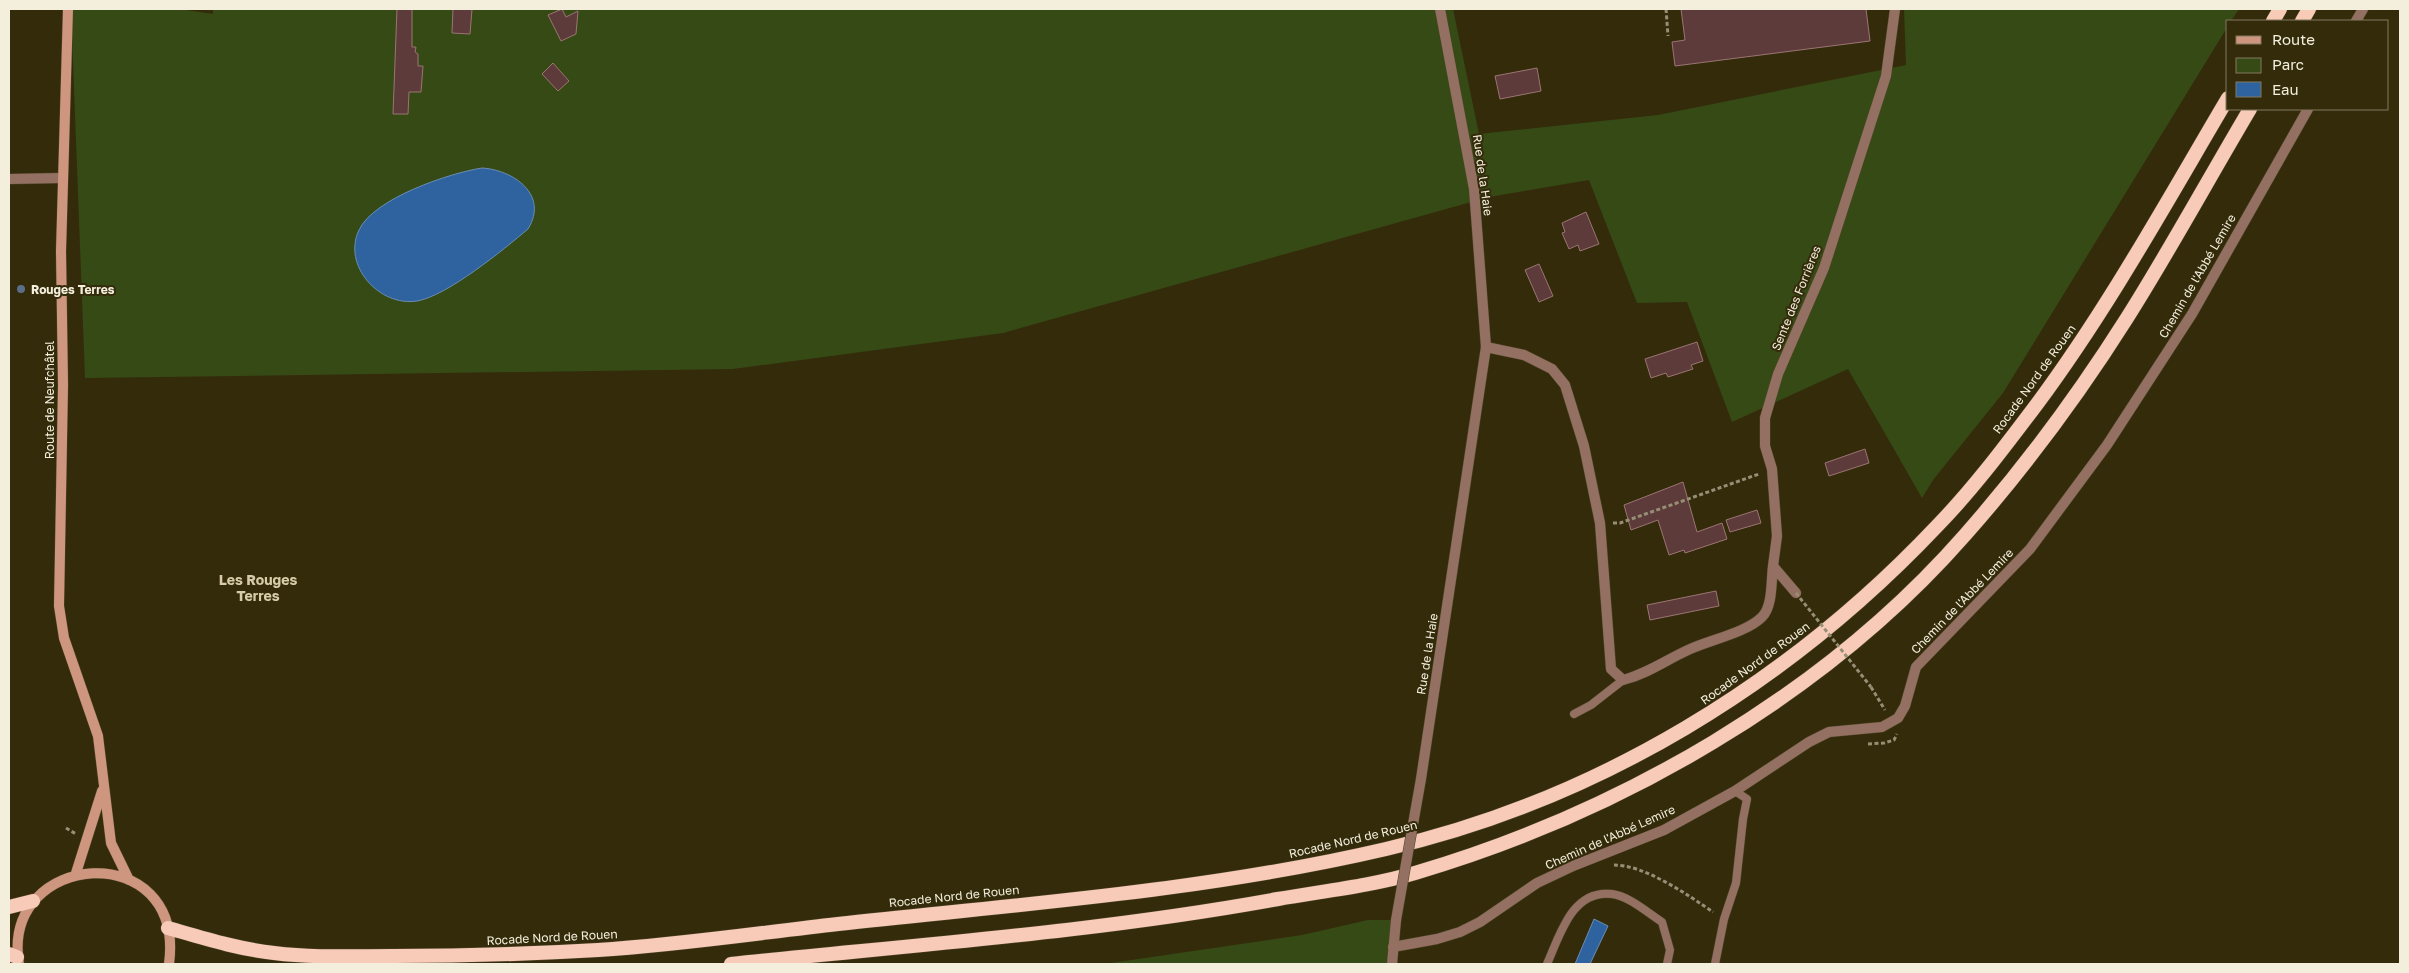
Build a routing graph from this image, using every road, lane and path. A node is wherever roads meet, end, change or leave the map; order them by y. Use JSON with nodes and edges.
{"nodes":[{"id":1,"x":68,"y":9,"type":"edge"},
{"id":2,"x":1440,"y":9,"type":"edge"},
{"id":3,"x":1666,"y":9,"type":"edge"},
{"id":4,"x":1895,"y":9,"type":"edge"},
{"id":5,"x":2280,"y":9,"type":"edge"},
{"id":6,"x":2309,"y":9,"type":"edge"},
{"id":7,"x":2363,"y":9,"type":"edge"},
{"id":8,"x":2274,"y":20,"type":"edge"},
{"id":9,"x":2303,"y":20,"type":"edge"},
{"id":10,"x":2357,"y":20,"type":"edge"},
{"id":11,"x":1668,"y":36,"type":"dead end"},
{"id":12,"x":2226,"y":101,"type":"edge"},
{"id":13,"x":2249,"y":110,"type":"edge"},
{"id":14,"x":2307,"y":110,"type":"edge"},
{"id":15,"x":62,"y":178,"type":"junction"},
{"id":16,"x":9,"y":179,"type":"edge"},
{"id":17,"x":1486,"y":347,"type":"junction"},
{"id":18,"x":1772,"y":469,"type":"junction"},
{"id":19,"x":1600,"y":523,"type":"junction"},
{"id":20,"x":1773,"y":566,"type":"junction"},
{"id":21,"x":1796,"y":593,"type":"joint"},
{"id":22,"x":1623,"y":680,"type":"junction"},
{"id":23,"x":1574,"y":714,"type":"dead end"},
{"id":24,"x":1892,"y":722,"type":"junction"},
{"id":25,"x":1866,"y":744,"type":"dead end"},
{"id":26,"x":104,"y":785,"type":"junction"},
{"id":27,"x":1735,"y":791,"type":"junction"},
{"id":28,"x":1608,"y":866,"type":"dead end"},
{"id":29,"x":76,"y":873,"type":"junction"},
{"id":30,"x":130,"y":880,"type":"junction"},
{"id":31,"x":33,"y":901,"type":"junction"},
{"id":32,"x":9,"y":907,"type":"edge"},
{"id":33,"x":1724,"y":919,"type":"junction"},
{"id":34,"x":168,"y":928,"type":"junction"},
{"id":35,"x":1393,"y":947,"type":"junction"},
{"id":36,"x":15,"y":958,"type":"edge"},
{"id":37,"x":169,"y":964,"type":"edge"},
{"id":38,"x":731,"y":964,"type":"edge"},
{"id":39,"x":1392,"y":964,"type":"edge"},
{"id":40,"x":1547,"y":964,"type":"edge"},
{"id":41,"x":1667,"y":964,"type":"edge"},
{"id":42,"x":1715,"y":964,"type":"edge"}],
"edges":[{"from":1,"to":15,"type":"main road","name":"Route de Neufchâtel"},
{"from":2,"to":17,"type":"street","name":"Rue de la Haie"},
{"from":3,"to":11,"type":"path"},
{"from":4,"to":18,"type":"street","name":"Sente des Forrières"},
{"from":5,"to":8,"type":"highway"},
{"from":6,"to":9,"type":"highway"},
{"from":7,"to":10,"type":"street"},
{"from":12,"to":34,"type":"highway","name":"Rocade Nord de Rouen"},
{"from":13,"to":38,"type":"highway"},
{"from":14,"to":24,"type":"street","name":"Chemin de l'Abbé Lemire"},
{"from":15,"to":16,"type":"street"},
{"from":15,"to":26,"type":"main road","name":"Route de Neufchâtel"},
{"from":17,"to":19,"type":"street"},
{"from":17,"to":35,"type":"street","name":"Rue de la Haie","bridge":true},
{"from":18,"to":19,"type":"path"},
{"from":18,"to":20,"type":"street","name":"Sente des Forrières"},
{"from":19,"to":22,"type":"street"},
{"from":20,"to":21,"type":"street"},
{"from":20,"to":22,"type":"street"},
{"from":21,"to":24,"type":"path","bridge":true},
{"from":22,"to":23,"type":"lane"},
{"from":24,"to":25,"type":"path"},
{"from":24,"to":27,"type":"street","name":"Chemin de l'Abbé Lemire"},
{"from":26,"to":29,"type":"main road","name":"Route de Neufchâtel"},
{"from":26,"to":30,"type":"main road","name":"Route de Neufchâtel"},
{"from":27,"to":33,"type":"lane"},
{"from":27,"to":35,"type":"street","name":"Chemin de l'Abbé Lemire"},
{"from":28,"to":33,"type":"path"},
{"from":29,"to":30,"type":"main road"},
{"from":29,"to":31,"type":"main road"},
{"from":30,"to":34,"type":"main road"},
{"from":31,"to":32,"type":"highway"},
{"from":31,"to":36,"type":"main road"},
{"from":33,"to":42,"type":"lane"},
{"from":34,"to":37,"type":"main road"},
{"from":35,"to":39,"type":"street","name":"Rue de la Haie"},
{"from":40,"to":41,"type":"lane"}]}
